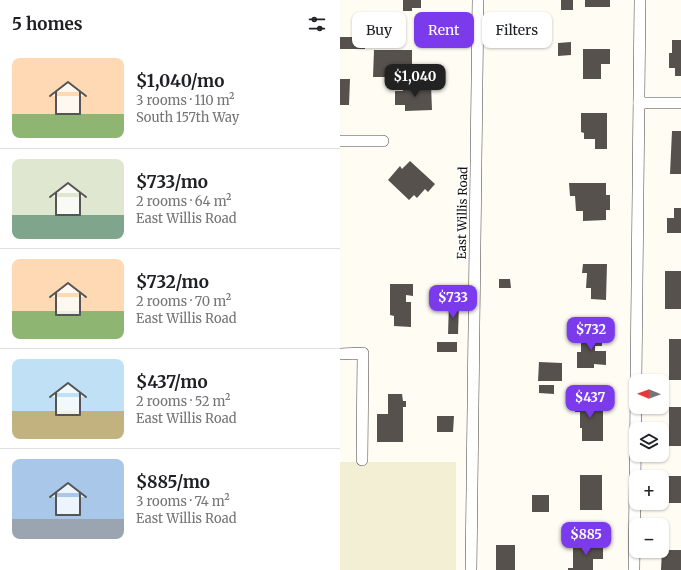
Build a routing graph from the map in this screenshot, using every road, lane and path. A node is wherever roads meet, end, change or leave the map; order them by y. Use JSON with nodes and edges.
{"nodes":[{"id":1,"x":478,"y":0,"type":"edge"},
{"id":2,"x":640,"y":0,"type":"edge"},
{"id":3,"x":639,"y":103,"type":"junction"},
{"id":4,"x":681,"y":103,"type":"edge"},
{"id":5,"x":340,"y":141,"type":"edge"},
{"id":6,"x":383,"y":141,"type":"dead end"},
{"id":7,"x":340,"y":354,"type":"edge"},
{"id":8,"x":636,"y":374,"type":"edge"},
{"id":9,"x":636,"y":414,"type":"edge"},
{"id":10,"x":362,"y":460,"type":"dead end"},
{"id":11,"x":471,"y":570,"type":"edge"},
{"id":12,"x":634,"y":570,"type":"edge"}],
"edges":[{"from":1,"to":11,"type":"street","name":"East Willis Road"},
{"from":2,"to":3,"type":"street"},
{"from":3,"to":4,"type":"street"},
{"from":3,"to":8,"type":"street"},
{"from":5,"to":6,"type":"street"},
{"from":7,"to":10,"type":"street"},
{"from":9,"to":12,"type":"street"}]}
